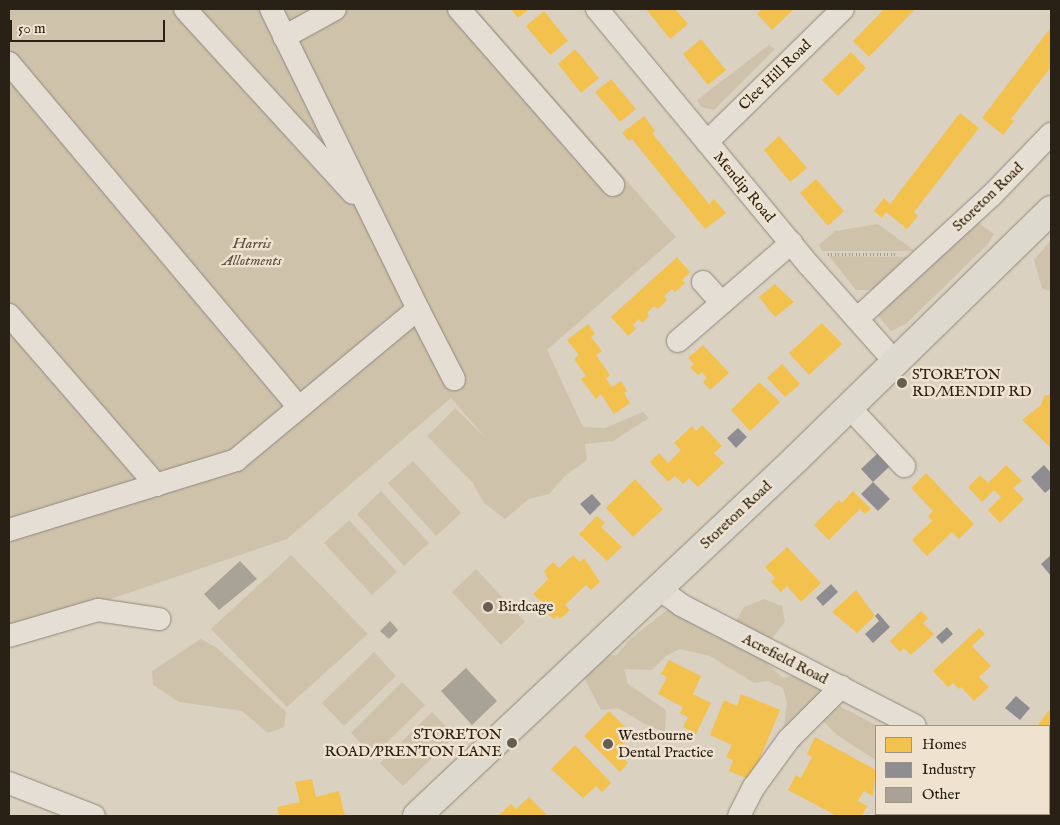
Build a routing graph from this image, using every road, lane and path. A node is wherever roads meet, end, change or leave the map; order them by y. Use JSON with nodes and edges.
{"nodes":[{"id":1,"x":185,"y":9,"type":"edge"},
{"id":2,"x":271,"y":9,"type":"edge"},
{"id":3,"x":335,"y":9,"type":"edge"},
{"id":4,"x":458,"y":9,"type":"edge"},
{"id":5,"x":597,"y":9,"type":"edge"},
{"id":6,"x":843,"y":9,"type":"edge"},
{"id":7,"x":284,"y":37,"type":"junction"},
{"id":8,"x":9,"y":63,"type":"edge"},
{"id":9,"x":1051,"y":134,"type":"edge"},
{"id":10,"x":707,"y":142,"type":"junction"},
{"id":11,"x":613,"y":185,"type":"dead end"},
{"id":12,"x":1051,"y":210,"type":"edge"},
{"id":13,"x":370,"y":211,"type":"junction"},
{"id":14,"x":796,"y":249,"type":"junction"},
{"id":15,"x":930,"y":254,"type":"junction"},
{"id":16,"x":703,"y":282,"type":"dead end"},
{"id":17,"x":722,"y":303,"type":"junction"},
{"id":18,"x":418,"y":309,"type":"junction"},
{"id":19,"x":9,"y":315,"type":"edge"},
{"id":20,"x":857,"y":319,"type":"junction"},
{"id":21,"x":678,"y":341,"type":"dead end"},
{"id":22,"x":895,"y":362,"type":"junction"},
{"id":23,"x":454,"y":379,"type":"dead end"},
{"id":24,"x":299,"y":407,"type":"junction"},
{"id":25,"x":849,"y":407,"type":"junction"},
{"id":26,"x":904,"y":466,"type":"dead end"},
{"id":27,"x":156,"y":485,"type":"junction"},
{"id":28,"x":9,"y":530,"type":"edge"},
{"id":29,"x":658,"y":588,"type":"junction"},
{"id":30,"x":159,"y":619,"type":"dead end"},
{"id":31,"x":9,"y":636,"type":"edge"},
{"id":32,"x":841,"y":687,"type":"junction"},
{"id":33,"x":912,"y":725,"type":"edge"},
{"id":34,"x":9,"y":783,"type":"edge"},
{"id":35,"x":94,"y":816,"type":"edge"},
{"id":36,"x":417,"y":816,"type":"edge"},
{"id":37,"x":739,"y":816,"type":"edge"}],
"edges":[{"from":1,"to":13,"type":"street"},
{"from":2,"to":7,"type":"street"},
{"from":3,"to":7,"type":"street"},
{"from":4,"to":11,"type":"street"},
{"from":5,"to":10,"type":"street","name":"Mendip Road"},
{"from":6,"to":10,"type":"street","name":"Clee Hill Road"},
{"from":7,"to":13,"type":"street"},
{"from":8,"to":24,"type":"street"},
{"from":9,"to":15,"type":"street","name":"Storeton Road"},
{"from":10,"to":14,"type":"street","name":"Mendip Road"},
{"from":12,"to":22,"type":"main road","name":"Storeton Road"},
{"from":13,"to":18,"type":"street"},
{"from":14,"to":15,"type":"path"},
{"from":14,"to":17,"type":"street"},
{"from":14,"to":20,"type":"street","name":"Mendip Road"},
{"from":15,"to":20,"type":"street","name":"Storeton Road"},
{"from":16,"to":17,"type":"street"},
{"from":17,"to":21,"type":"street"},
{"from":18,"to":23,"type":"street"},
{"from":18,"to":24,"type":"street"},
{"from":19,"to":27,"type":"street"},
{"from":20,"to":22,"type":"street","name":"Mendip Road"},
{"from":22,"to":25,"type":"main road","name":"Storeton Road"},
{"from":24,"to":27,"type":"street"},
{"from":25,"to":26,"type":"street"},
{"from":25,"to":29,"type":"main road","name":"Storeton Road"},
{"from":27,"to":28,"type":"street"},
{"from":29,"to":32,"type":"street","name":"Acrefield Road"},
{"from":29,"to":36,"type":"main road","name":"Storeton Road"},
{"from":30,"to":31,"type":"street"},
{"from":32,"to":33,"type":"street","name":"Acrefield Road"},
{"from":32,"to":37,"type":"street"},
{"from":34,"to":35,"type":"street"}]}
